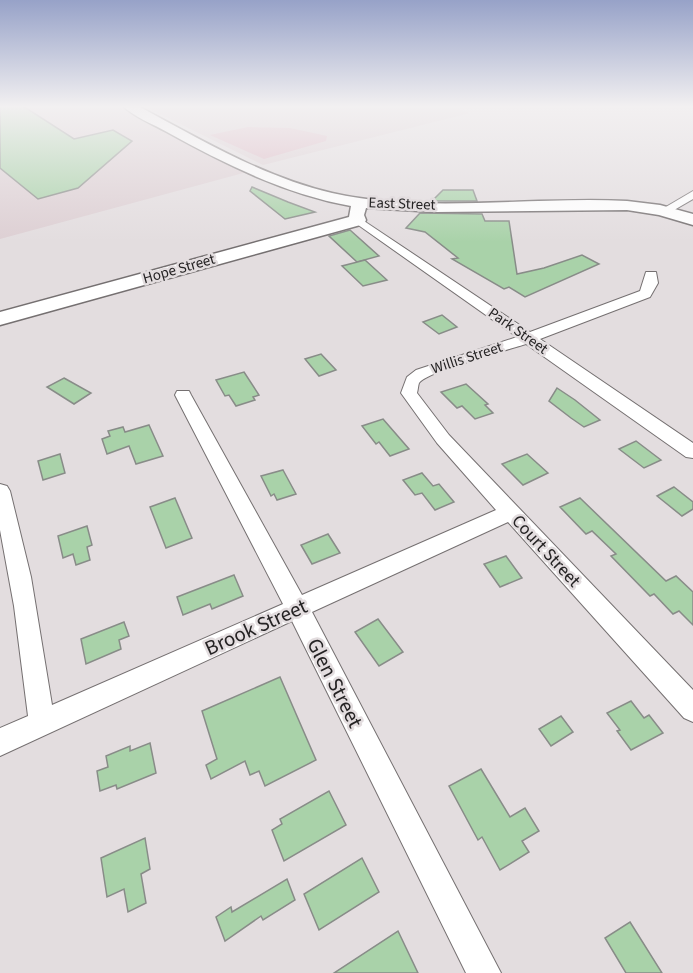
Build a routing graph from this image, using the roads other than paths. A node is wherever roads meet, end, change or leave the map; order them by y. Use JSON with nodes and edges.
{"nodes":[{"id":1,"x":213,"y":151,"type":"edge"},
{"id":2,"x":693,"y":194,"type":"edge"},
{"id":3,"x":359,"y":211,"type":"junction"},
{"id":4,"x":665,"y":211,"type":"junction"},
{"id":5,"x":693,"y":220,"type":"edge"},
{"id":6,"x":651,"y":276,"type":"dead end"},
{"id":7,"x":0,"y":319,"type":"edge"},
{"id":8,"x":529,"y":338,"type":"junction"},
{"id":9,"x":409,"y":386,"type":"joint"},
{"id":10,"x":183,"y":395,"type":"dead end"},
{"id":11,"x":693,"y":452,"type":"edge"},
{"id":12,"x":0,"y":491,"type":"edge"},
{"id":13,"x":511,"y":512,"type":"junction"},
{"id":14,"x":297,"y":609,"type":"junction"},
{"id":15,"x":693,"y":709,"type":"edge"},
{"id":16,"x":42,"y":723,"type":"junction"},
{"id":17,"x":0,"y":742,"type":"edge"},
{"id":18,"x":484,"y":973,"type":"edge"}],
"edges":[{"from":1,"to":3,"type":"main road","name":"East Street"},
{"from":2,"to":4,"type":"street"},
{"from":3,"to":4,"type":"main road","name":"East Street"},
{"from":3,"to":7,"type":"main road","name":"Hope Street"},
{"from":3,"to":8,"type":"street","name":"Park Street"},
{"from":4,"to":5,"type":"main road","name":"East Street"},
{"from":6,"to":8,"type":"street","name":"Willis Street"},
{"from":8,"to":9,"type":"street","name":"Willis Street"},
{"from":8,"to":11,"type":"street","name":"Park Street"},
{"from":9,"to":13,"type":"street","name":"Court Street"},
{"from":10,"to":14,"type":"street","name":"Glen Street"},
{"from":12,"to":16,"type":"street"},
{"from":13,"to":14,"type":"street","name":"Brook Street"},
{"from":13,"to":15,"type":"street","name":"Court Street"},
{"from":14,"to":16,"type":"street","name":"Brook Street"},
{"from":14,"to":18,"type":"street","name":"Glen Street"},
{"from":16,"to":17,"type":"street","name":"Brook Street"}]}
